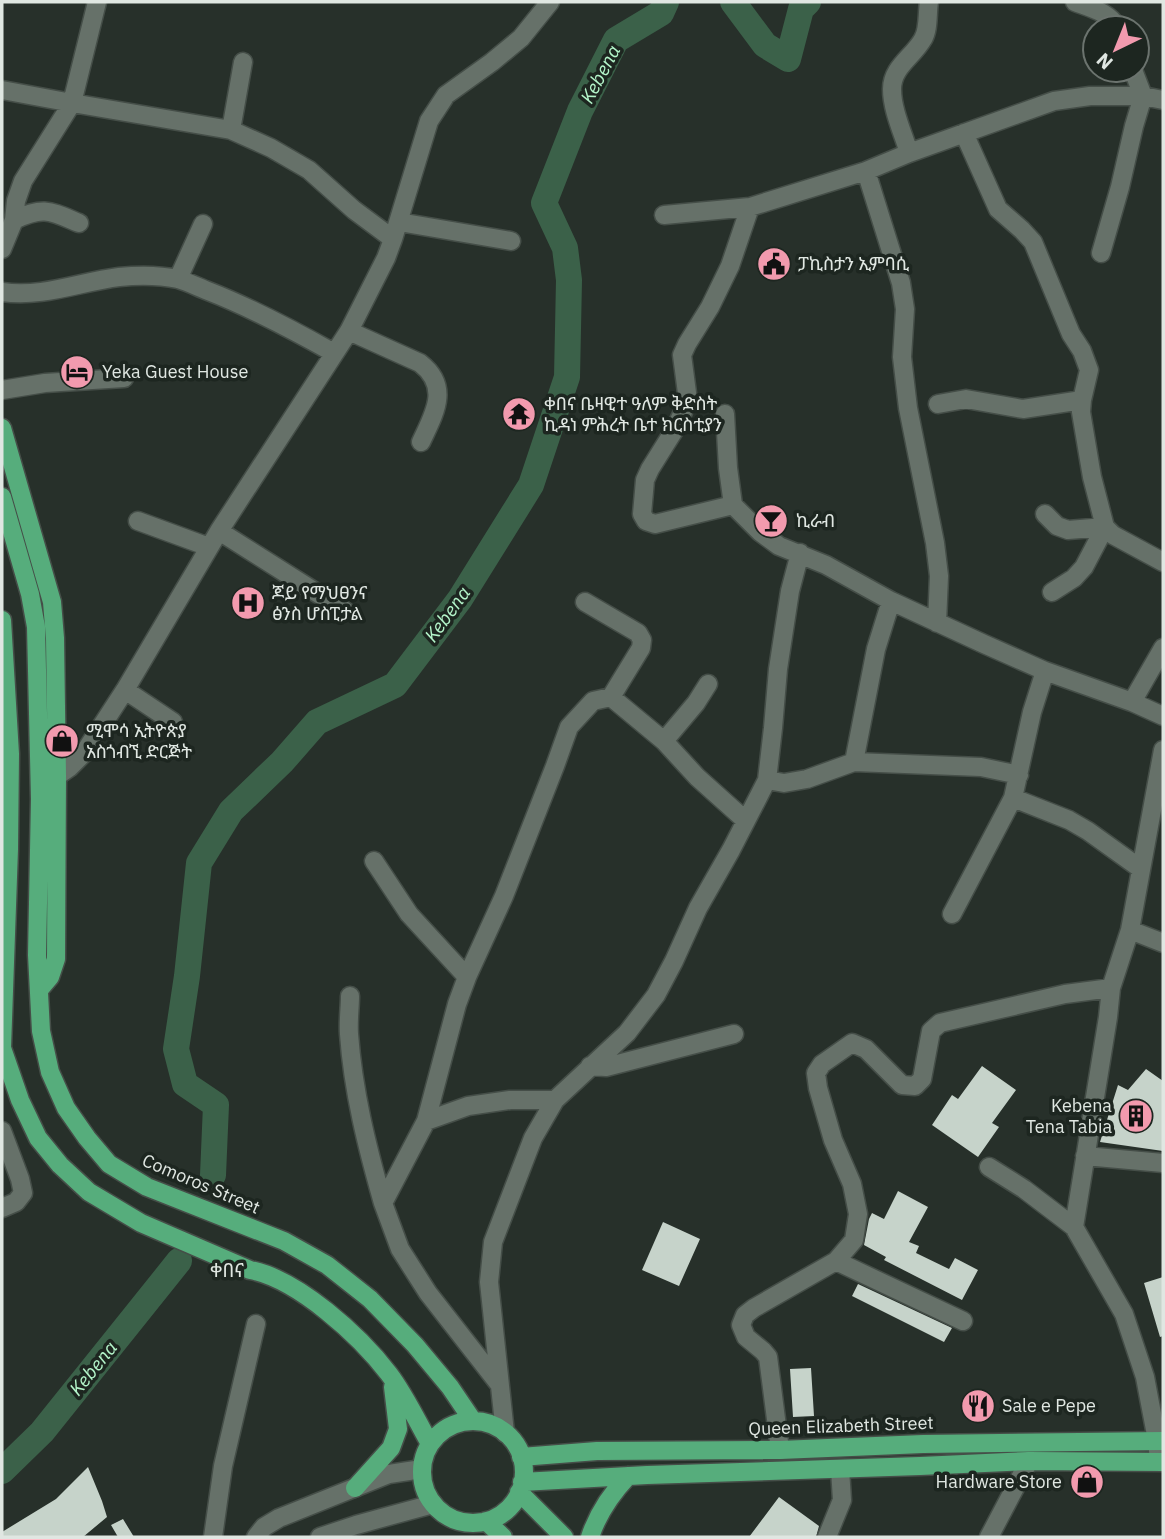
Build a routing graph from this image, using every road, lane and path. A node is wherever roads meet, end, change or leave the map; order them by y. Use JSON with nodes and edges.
{"nodes":[{"id":1,"x":97,"y":2,"type":"edge"},
{"id":2,"x":550,"y":2,"type":"edge"},
{"id":3,"x":929,"y":2,"type":"edge"},
{"id":4,"x":1075,"y":2,"type":"edge"},
{"id":5,"x":1104,"y":14,"type":"edge"},
{"id":6,"x":243,"y":62,"type":"dead end"},
{"id":7,"x":1138,"y":84,"type":"edge"},
{"id":8,"x":2,"y":90,"type":"edge"},
{"id":9,"x":1143,"y":96,"type":"junction"},
{"id":10,"x":1163,"y":100,"type":"edge"},
{"id":11,"x":72,"y":103,"type":"junction"},
{"id":12,"x":231,"y":130,"type":"junction"},
{"id":13,"x":964,"y":133,"type":"junction"},
{"id":14,"x":909,"y":153,"type":"junction"},
{"id":15,"x":866,"y":171,"type":"junction"},
{"id":16,"x":750,"y":207,"type":"junction"},
{"id":17,"x":664,"y":215,"type":"dead end"},
{"id":18,"x":14,"y":220,"type":"junction"},
{"id":19,"x":79,"y":223,"type":"dead end"},
{"id":20,"x":203,"y":224,"type":"dead end"},
{"id":21,"x":396,"y":231,"type":"junction"},
{"id":22,"x":511,"y":241,"type":"dead end"},
{"id":23,"x":2,"y":249,"type":"edge"},
{"id":24,"x":1101,"y":253,"type":"dead end"},
{"id":25,"x":178,"y":279,"type":"junction"},
{"id":26,"x":2,"y":292,"type":"edge"},
{"id":27,"x":349,"y":331,"type":"junction"},
{"id":28,"x":334,"y":353,"type":"junction"},
{"id":29,"x":124,"y":377,"type":"dead end"},
{"id":30,"x":2,"y":390,"type":"edge"},
{"id":31,"x":1082,"y":400,"type":"junction"},
{"id":32,"x":938,"y":404,"type":"dead end"},
{"id":33,"x":726,"y":414,"type":"dead end"},
{"id":34,"x":2,"y":428,"type":"edge"},
{"id":35,"x":421,"y":442,"type":"dead end"},
{"id":36,"x":2,"y":497,"type":"edge"},
{"id":37,"x":733,"y":505,"type":"junction"},
{"id":38,"x":1045,"y":514,"type":"dead end"},
{"id":39,"x":138,"y":521,"type":"dead end"},
{"id":40,"x":1105,"y":527,"type":"junction"},
{"id":41,"x":219,"y":531,"type":"junction"},
{"id":42,"x":209,"y":547,"type":"junction"},
{"id":43,"x":800,"y":553,"type":"junction"},
{"id":44,"x":1163,"y":562,"type":"edge"},
{"id":45,"x":1052,"y":592,"type":"dead end"},
{"id":46,"x":891,"y":601,"type":"junction"},
{"id":47,"x":585,"y":602,"type":"dead end"},
{"id":48,"x":344,"y":610,"type":"dead end"},
{"id":49,"x":2,"y":620,"type":"edge"},
{"id":50,"x":937,"y":623,"type":"junction"},
{"id":51,"x":1163,"y":648,"type":"edge"},
{"id":52,"x":1045,"y":671,"type":"junction"},
{"id":53,"x":708,"y":684,"type":"dead end"},
{"id":54,"x":125,"y":690,"type":"junction"},
{"id":55,"x":611,"y":697,"type":"junction"},
{"id":56,"x":1132,"y":702,"type":"junction"},
{"id":57,"x":1163,"y":716,"type":"edge"},
{"id":58,"x":173,"y":722,"type":"dead end"},
{"id":59,"x":664,"y":741,"type":"junction"},
{"id":60,"x":1163,"y":750,"type":"edge"},
{"id":61,"x":854,"y":762,"type":"junction"},
{"id":62,"x":1019,"y":775,"type":"junction"},
{"id":63,"x":57,"y":776,"type":"junction"},
{"id":64,"x":767,"y":780,"type":"junction"},
{"id":65,"x":1013,"y":798,"type":"junction"},
{"id":66,"x":745,"y":820,"type":"junction"},
{"id":67,"x":374,"y":861,"type":"dead end"},
{"id":68,"x":1141,"y":869,"type":"junction"},
{"id":69,"x":952,"y":914,"type":"dead end"},
{"id":70,"x":1130,"y":930,"type":"junction"},
{"id":71,"x":1163,"y":943,"type":"edge"},
{"id":72,"x":467,"y":977,"type":"junction"},
{"id":73,"x":1111,"y":988,"type":"junction"},
{"id":74,"x":39,"y":990,"type":"junction"},
{"id":75,"x":350,"y":996,"type":"dead end"},
{"id":76,"x":734,"y":1034,"type":"dead end"},
{"id":77,"x":2,"y":1048,"type":"edge"},
{"id":78,"x":590,"y":1066,"type":"junction"},
{"id":79,"x":555,"y":1100,"type":"junction"},
{"id":80,"x":425,"y":1121,"type":"junction"},
{"id":81,"x":2,"y":1132,"type":"edge"},
{"id":82,"x":1085,"y":1156,"type":"junction"},
{"id":83,"x":1163,"y":1163,"type":"edge"},
{"id":84,"x":989,"y":1167,"type":"dead end"},
{"id":85,"x":383,"y":1203,"type":"junction"},
{"id":86,"x":2,"y":1208,"type":"edge"},
{"id":87,"x":1074,"y":1227,"type":"junction"},
{"id":88,"x":836,"y":1261,"type":"junction"},
{"id":89,"x":962,"y":1321,"type":"dead end"},
{"id":90,"x":256,"y":1324,"type":"dead end"},
{"id":91,"x":391,"y":1377,"type":"junction"},
{"id":92,"x":499,"y":1384,"type":"junction"},
{"id":93,"x":473,"y":1421,"type":"junction"},
{"id":94,"x":505,"y":1433,"type":"junction"},
{"id":95,"x":1160,"y":1441,"type":"edge"},
{"id":96,"x":430,"y":1444,"type":"junction"},
{"id":97,"x":780,"y":1450,"type":"junction"},
{"id":98,"x":521,"y":1457,"type":"junction"},
{"id":99,"x":1029,"y":1461,"type":"junction"},
{"id":100,"x":1161,"y":1462,"type":"edge"},
{"id":101,"x":422,"y":1469,"type":"junction"},
{"id":102,"x":840,"y":1469,"type":"junction"},
{"id":103,"x":628,"y":1476,"type":"junction"},
{"id":104,"x":521,"y":1487,"type":"junction"},
{"id":105,"x":355,"y":1488,"type":"junction"},
{"id":106,"x":433,"y":1504,"type":"junction"},
{"id":107,"x":486,"y":1521,"type":"junction"},
{"id":108,"x":213,"y":1537,"type":"edge"},
{"id":109,"x":256,"y":1537,"type":"edge"},
{"id":110,"x":320,"y":1537,"type":"edge"},
{"id":111,"x":503,"y":1537,"type":"edge"},
{"id":112,"x":564,"y":1537,"type":"edge"},
{"id":113,"x":590,"y":1537,"type":"edge"},
{"id":114,"x":827,"y":1537,"type":"edge"},
{"id":115,"x":989,"y":1537,"type":"edge"}],
"edges":[{"from":1,"to":11,"type":"street"},
{"from":2,"to":21,"type":"street"},
{"from":3,"to":14,"type":"street"},
{"from":4,"to":5,"type":"street"},
{"from":6,"to":12,"type":"street"},
{"from":7,"to":9,"type":"street"},
{"from":8,"to":11,"type":"street"},
{"from":9,"to":10,"type":"street"},
{"from":9,"to":13,"type":"street"},
{"from":9,"to":24,"type":"street"},
{"from":11,"to":12,"type":"street"},
{"from":11,"to":18,"type":"street"},
{"from":12,"to":21,"type":"street"},
{"from":13,"to":14,"type":"street"},
{"from":13,"to":31,"type":"street"},
{"from":14,"to":15,"type":"street"},
{"from":15,"to":16,"type":"street"},
{"from":15,"to":50,"type":"street"},
{"from":16,"to":17,"type":"street"},
{"from":16,"to":37,"type":"street"},
{"from":18,"to":19,"type":"street"},
{"from":18,"to":23,"type":"street"},
{"from":20,"to":25,"type":"street"},
{"from":21,"to":22,"type":"street"},
{"from":21,"to":27,"type":"street"},
{"from":25,"to":26,"type":"street"},
{"from":25,"to":28,"type":"street"},
{"from":27,"to":28,"type":"street"},
{"from":27,"to":35,"type":"street"},
{"from":28,"to":41,"type":"street"},
{"from":29,"to":30,"type":"street"},
{"from":31,"to":32,"type":"street"},
{"from":31,"to":40,"type":"street"},
{"from":33,"to":37,"type":"street"},
{"from":34,"to":63,"type":"main road"},
{"from":36,"to":74,"type":"main road","name":"Comoros Street"},
{"from":37,"to":43,"type":"street"},
{"from":38,"to":40,"type":"street"},
{"from":39,"to":42,"type":"street"},
{"from":40,"to":44,"type":"street"},
{"from":40,"to":45,"type":"street"},
{"from":41,"to":42,"type":"street"},
{"from":41,"to":48,"type":"street"},
{"from":42,"to":54,"type":"street"},
{"from":43,"to":46,"type":"street"},
{"from":43,"to":64,"type":"street"},
{"from":46,"to":50,"type":"street"},
{"from":46,"to":61,"type":"street"},
{"from":47,"to":55,"type":"street"},
{"from":49,"to":77,"type":"main road"},
{"from":50,"to":52,"type":"street"},
{"from":51,"to":56,"type":"street"},
{"from":52,"to":56,"type":"street"},
{"from":52,"to":62,"type":"street"},
{"from":53,"to":59,"type":"street"},
{"from":54,"to":58,"type":"street"},
{"from":54,"to":63,"type":"street"},
{"from":55,"to":59,"type":"street"},
{"from":55,"to":72,"type":"street"},
{"from":56,"to":57,"type":"street"},
{"from":59,"to":66,"type":"street"},
{"from":60,"to":68,"type":"street"},
{"from":61,"to":62,"type":"street"},
{"from":61,"to":64,"type":"street"},
{"from":62,"to":65,"type":"street"},
{"from":63,"to":74,"type":"main road"},
{"from":64,"to":66,"type":"street"},
{"from":65,"to":68,"type":"street"},
{"from":65,"to":69,"type":"street"},
{"from":66,"to":78,"type":"street"},
{"from":67,"to":72,"type":"street"},
{"from":68,"to":70,"type":"street"},
{"from":70,"to":71,"type":"street"},
{"from":70,"to":73,"type":"street"},
{"from":72,"to":80,"type":"street"},
{"from":73,"to":82,"type":"street"},
{"from":73,"to":88,"type":"street"},
{"from":74,"to":93,"type":"main road","name":"Comoros Street"},
{"from":75,"to":85,"type":"street"},
{"from":76,"to":78,"type":"street"},
{"from":77,"to":91,"type":"main road"},
{"from":78,"to":79,"type":"street"},
{"from":79,"to":80,"type":"street"},
{"from":79,"to":92,"type":"street"},
{"from":80,"to":85,"type":"street"},
{"from":81,"to":86,"type":"street"},
{"from":82,"to":83,"type":"street"},
{"from":82,"to":87,"type":"street"},
{"from":84,"to":87,"type":"street"},
{"from":85,"to":92,"type":"street"},
{"from":87,"to":95,"type":"street"},
{"from":88,"to":89,"type":"street"},
{"from":88,"to":97,"type":"street"},
{"from":90,"to":108,"type":"street"},
{"from":91,"to":96,"type":"main road"},
{"from":91,"to":105,"type":"main road"},
{"from":92,"to":94,"type":"street"},
{"from":93,"to":94,"type":"main road"},
{"from":93,"to":96,"type":"main road"},
{"from":94,"to":98,"type":"main road"},
{"from":95,"to":97,"type":"main road","name":"Queen Elizabeth Street"},
{"from":95,"to":100,"type":"street"},
{"from":96,"to":101,"type":"main road"},
{"from":97,"to":98,"type":"main road","name":"Queen Elizabeth Street"},
{"from":98,"to":104,"type":"main road"},
{"from":99,"to":100,"type":"main road"},
{"from":99,"to":102,"type":"main road"},
{"from":99,"to":115,"type":"street"},
{"from":101,"to":105,"type":"street"},
{"from":101,"to":106,"type":"main road"},
{"from":102,"to":103,"type":"main road"},
{"from":102,"to":114,"type":"street"},
{"from":103,"to":104,"type":"main road"},
{"from":103,"to":113,"type":"main road"},
{"from":104,"to":107,"type":"main road"},
{"from":104,"to":112,"type":"main road"},
{"from":105,"to":109,"type":"street"},
{"from":106,"to":107,"type":"main road"},
{"from":106,"to":110,"type":"street"},
{"from":107,"to":111,"type":"main road"}]}
